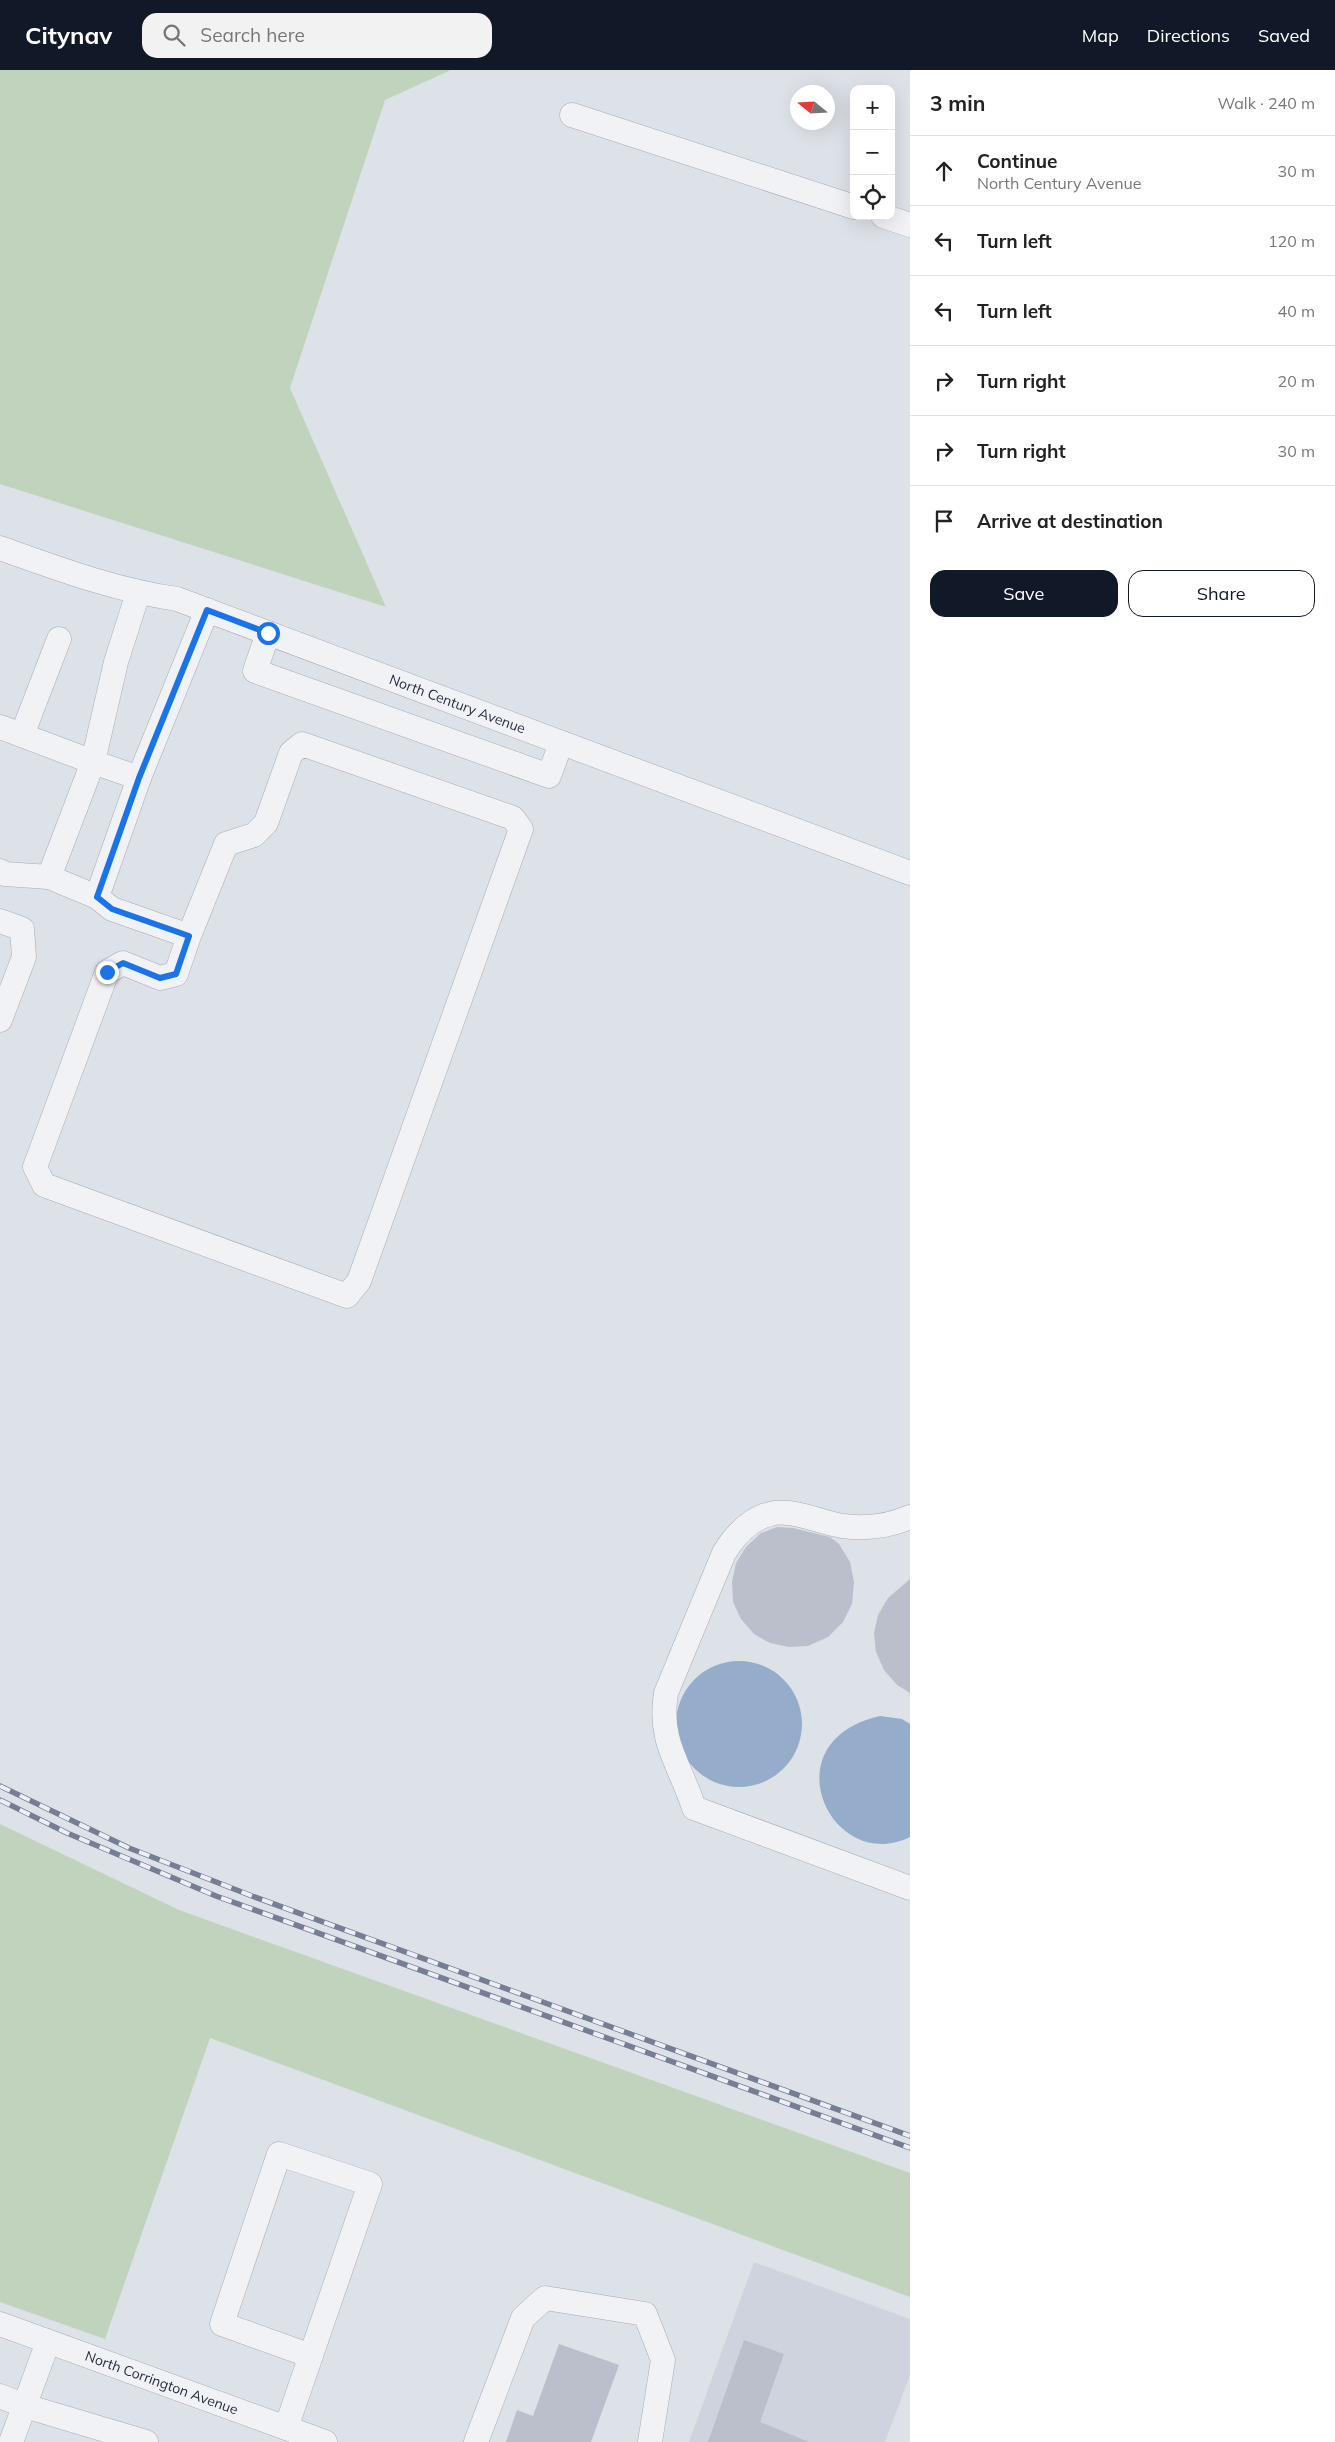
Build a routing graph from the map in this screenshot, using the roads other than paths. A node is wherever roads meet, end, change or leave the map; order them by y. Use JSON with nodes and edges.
{"nodes":[{"id":1,"x":572,"y":115,"type":"dead end"},
{"id":2,"x":850,"y":206,"type":"edge"},
{"id":3,"x":895,"y":220,"type":"edge"},
{"id":4,"x":910,"y":225,"type":"edge"},
{"id":5,"x":0,"y":548,"type":"edge"},
{"id":6,"x":138,"y":593,"type":"junction"},
{"id":7,"x":207,"y":610,"type":"junction"},
{"id":8,"x":268,"y":633,"type":"junction"},
{"id":9,"x":59,"y":638,"type":"dead end"},
{"id":10,"x":0,"y":726,"type":"edge"},
{"id":11,"x":22,"y":735,"type":"junction"},
{"id":12,"x":561,"y":743,"type":"junction"},
{"id":13,"x":93,"y":762,"type":"junction"},
{"id":14,"x":139,"y":778,"type":"junction"},
{"id":15,"x":0,"y":871,"type":"edge"},
{"id":16,"x":910,"y":873,"type":"edge"},
{"id":17,"x":49,"y":877,"type":"junction"},
{"id":18,"x":97,"y":897,"type":"junction"},
{"id":19,"x":0,"y":921,"type":"edge"},
{"id":20,"x":189,"y":936,"type":"junction"},
{"id":21,"x":0,"y":1020,"type":"edge"},
{"id":22,"x":910,"y":1517,"type":"edge"},
{"id":23,"x":910,"y":1888,"type":"edge"},
{"id":24,"x":0,"y":2324,"type":"edge"},
{"id":25,"x":48,"y":2342,"type":"junction"},
{"id":26,"x":311,"y":2356,"type":"junction"},
{"id":27,"x":0,"y":2396,"type":"edge"},
{"id":28,"x":25,"y":2406,"type":"junction"},
{"id":29,"x":296,"y":2435,"type":"edge"},
{"id":30,"x":12,"y":2442,"type":"edge"},
{"id":31,"x":146,"y":2442,"type":"edge"},
{"id":32,"x":325,"y":2442,"type":"edge"},
{"id":33,"x":476,"y":2442,"type":"edge"},
{"id":34,"x":650,"y":2442,"type":"edge"}],
"edges":[{"from":1,"to":2,"type":"street"},
{"from":3,"to":4,"type":"street"},
{"from":5,"to":6,"type":"street","name":"North Century Avenue"},
{"from":6,"to":7,"type":"street","name":"North Century Avenue"},
{"from":6,"to":13,"type":"street"},
{"from":7,"to":8,"type":"street","name":"North Century Avenue"},
{"from":7,"to":14,"type":"street"},
{"from":8,"to":12,"type":"street","name":"North Century Avenue"},
{"from":8,"to":12,"type":"street"},
{"from":9,"to":11,"type":"street"},
{"from":10,"to":11,"type":"street"},
{"from":11,"to":13,"type":"street"},
{"from":12,"to":16,"type":"street","name":"North Century Avenue"},
{"from":13,"to":14,"type":"street"},
{"from":13,"to":17,"type":"street"},
{"from":14,"to":18,"type":"street"},
{"from":15,"to":17,"type":"street"},
{"from":17,"to":18,"type":"street"},
{"from":18,"to":20,"type":"street"},
{"from":19,"to":21,"type":"street"},
{"from":20,"to":20,"type":"street"},
{"from":22,"to":23,"type":"street"},
{"from":24,"to":25,"type":"street","name":"North Corrington Avenue"},
{"from":25,"to":28,"type":"street"},
{"from":25,"to":29,"type":"street","name":"North Corrington Avenue"},
{"from":26,"to":26,"type":"street"},
{"from":26,"to":29,"type":"street"},
{"from":27,"to":28,"type":"street"},
{"from":28,"to":30,"type":"street"},
{"from":28,"to":31,"type":"street"},
{"from":29,"to":32,"type":"street","name":"North Corrington Avenue"},
{"from":33,"to":34,"type":"street"}]}
